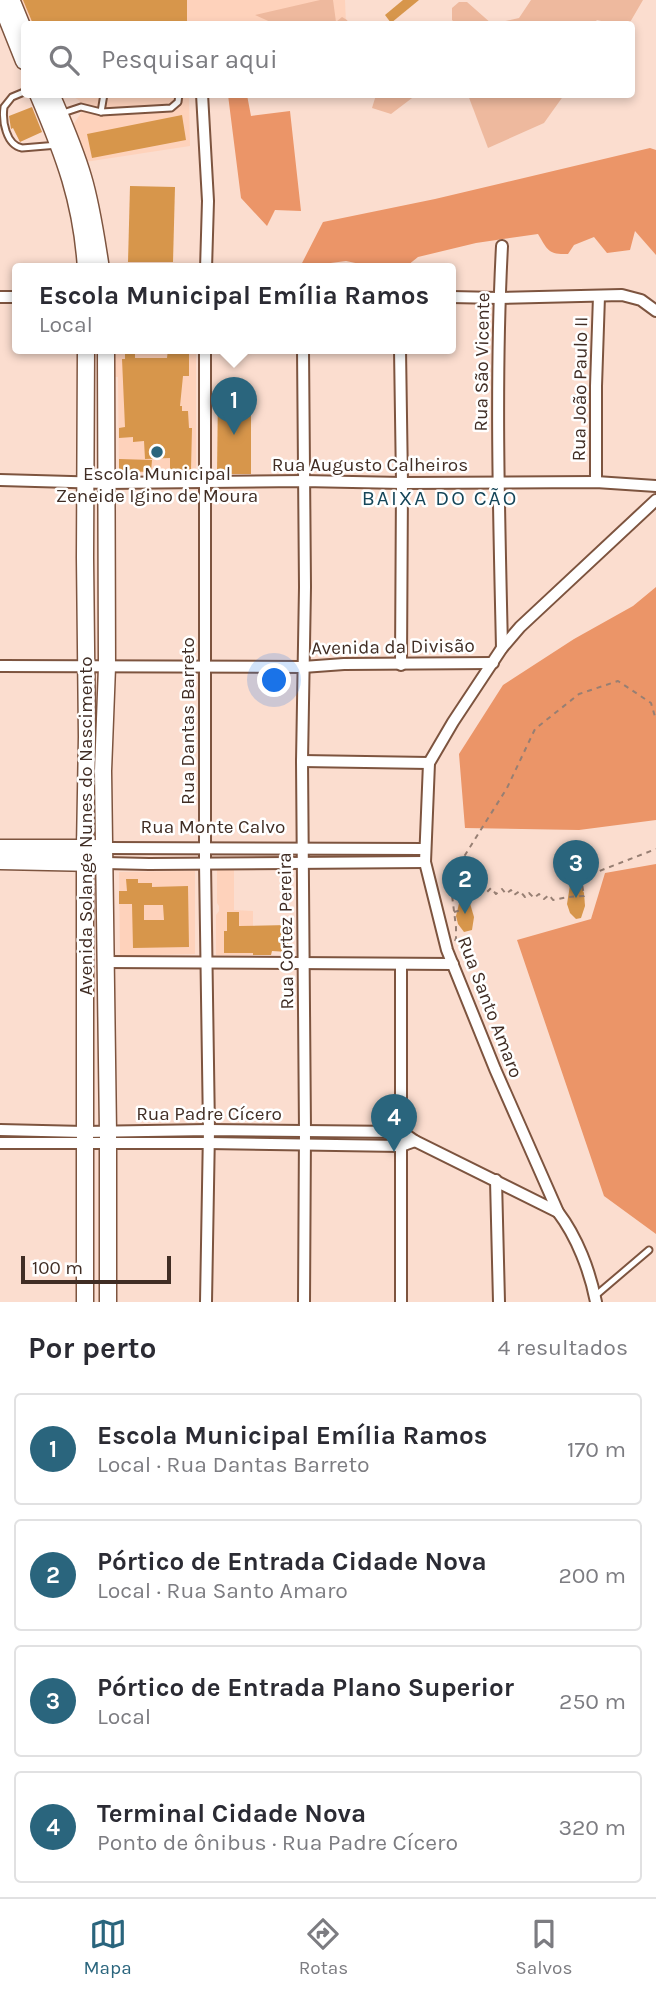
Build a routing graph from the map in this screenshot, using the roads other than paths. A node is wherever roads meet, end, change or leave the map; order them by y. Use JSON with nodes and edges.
{"nodes":[{"id":1,"x":0,"y":1,"type":"edge"},
{"id":2,"x":9,"y":13,"type":"edge"},
{"id":3,"x":21,"y":27,"type":"edge"},
{"id":4,"x":21,"y":51,"type":"edge"},
{"id":5,"x":21,"y":93,"type":"edge"},
{"id":6,"x":41,"y":98,"type":"edge"},
{"id":7,"x":51,"y":98,"type":"edge"},
{"id":8,"x":103,"y":98,"type":"edge"},
{"id":9,"x":178,"y":98,"type":"edge"},
{"id":10,"x":202,"y":98,"type":"edge"},
{"id":11,"x":101,"y":111,"type":"junction"},
{"id":12,"x":53,"y":115,"type":"junction"},
{"id":13,"x":65,"y":143,"type":"junction"},
{"id":14,"x":502,"y":246,"type":"dead end"},
{"id":15,"x":86,"y":263,"type":"edge"},
{"id":16,"x":100,"y":263,"type":"edge"},
{"id":17,"x":206,"y":263,"type":"edge"},
{"id":18,"x":599,"y":296,"type":"junction"},
{"id":19,"x":456,"y":297,"type":"edge"},
{"id":20,"x":499,"y":298,"type":"junction"},
{"id":21,"x":656,"y":311,"type":"edge"},
{"id":22,"x":86,"y":354,"type":"edge"},
{"id":23,"x":106,"y":354,"type":"edge"},
{"id":24,"x":205,"y":354,"type":"edge"},
{"id":25,"x":303,"y":354,"type":"edge"},
{"id":26,"x":400,"y":354,"type":"edge"},
{"id":27,"x":0,"y":480,"type":"edge"},
{"id":28,"x":303,"y":481,"type":"junction"},
{"id":29,"x":85,"y":482,"type":"junction"},
{"id":30,"x":206,"y":482,"type":"junction"},
{"id":31,"x":596,"y":482,"type":"junction"},
{"id":32,"x":106,"y":483,"type":"junction"},
{"id":33,"x":402,"y":483,"type":"junction"},
{"id":34,"x":498,"y":483,"type":"junction"},
{"id":35,"x":656,"y":486,"type":"edge"},
{"id":36,"x":656,"y":500,"type":"edge"},
{"id":37,"x":502,"y":648,"type":"junction"},
{"id":38,"x":493,"y":663,"type":"junction"},
{"id":39,"x":401,"y":665,"type":"junction"},
{"id":40,"x":0,"y":666,"type":"edge"},
{"id":41,"x":206,"y":666,"type":"junction"},
{"id":42,"x":86,"y":667,"type":"junction"},
{"id":43,"x":107,"y":667,"type":"junction"},
{"id":44,"x":303,"y":667,"type":"junction"},
{"id":45,"x":302,"y":761,"type":"junction"},
{"id":46,"x":429,"y":763,"type":"junction"},
{"id":47,"x":0,"y":848,"type":"edge"},
{"id":48,"x":205,"y":849,"type":"junction"},
{"id":49,"x":302,"y":849,"type":"junction"},
{"id":50,"x":425,"y":849,"type":"junction"},
{"id":51,"x":85,"y":855,"type":"junction"},
{"id":52,"x":105,"y":855,"type":"junction"},
{"id":53,"x":0,"y":861,"type":"edge"},
{"id":54,"x":303,"y":862,"type":"junction"},
{"id":55,"x":425,"y":862,"type":"junction"},
{"id":56,"x":205,"y":863,"type":"junction"},
{"id":57,"x":106,"y":962,"type":"junction"},
{"id":58,"x":205,"y":963,"type":"junction"},
{"id":59,"x":304,"y":963,"type":"junction"},
{"id":60,"x":401,"y":964,"type":"junction"},
{"id":61,"x":453,"y":964,"type":"junction"},
{"id":62,"x":0,"y":1130,"type":"edge"},
{"id":63,"x":209,"y":1130,"type":"junction"},
{"id":64,"x":305,"y":1131,"type":"junction"},
{"id":65,"x":402,"y":1132,"type":"junction"},
{"id":66,"x":84,"y":1138,"type":"junction"},
{"id":67,"x":108,"y":1138,"type":"junction"},
{"id":68,"x":415,"y":1141,"type":"junction"},
{"id":69,"x":0,"y":1143,"type":"edge"},
{"id":70,"x":208,"y":1143,"type":"junction"},
{"id":71,"x":305,"y":1145,"type":"junction"},
{"id":72,"x":401,"y":1146,"type":"junction"},
{"id":73,"x":496,"y":1180,"type":"junction"},
{"id":74,"x":558,"y":1212,"type":"junction"},
{"id":75,"x":649,"y":1250,"type":"dead end"},
{"id":76,"x":595,"y":1299,"type":"edge"},
{"id":77,"x":85,"y":1302,"type":"edge"},
{"id":78,"x":108,"y":1302,"type":"edge"},
{"id":79,"x":206,"y":1302,"type":"edge"},
{"id":80,"x":304,"y":1302,"type":"edge"},
{"id":81,"x":401,"y":1302,"type":"edge"},
{"id":82,"x":499,"y":1302,"type":"edge"}],
"edges":[{"from":1,"to":2,"type":"main road"},
{"from":2,"to":3,"type":"main road"},
{"from":2,"to":4,"type":"main road"},
{"from":5,"to":13,"type":"lane"},
{"from":6,"to":12,"type":"main road"},
{"from":7,"to":12,"type":"main road"},
{"from":8,"to":11,"type":"lane"},
{"from":9,"to":11,"type":"lane"},
{"from":10,"to":17,"type":"street"},
{"from":11,"to":12,"type":"lane"},
{"from":12,"to":13,"type":"main road"},
{"from":13,"to":15,"type":"main road"},
{"from":13,"to":16,"type":"main road"},
{"from":14,"to":20,"type":"street","name":"Rua São Vicente"},
{"from":18,"to":20,"type":"street"},
{"from":18,"to":21,"type":"street"},
{"from":18,"to":31,"type":"street","name":"Rua João Paulo II"},
{"from":19,"to":20,"type":"street"},
{"from":20,"to":34,"type":"street","name":"Rua São Vicente"},
{"from":22,"to":29,"type":"main road","name":"Avenida Solange Nunes do Nascimento"},
{"from":23,"to":32,"type":"main road","name":"Avenida Solange Nunes do Nascimento"},
{"from":24,"to":30,"type":"street","name":"Rua Dantas Barreto"},
{"from":25,"to":28,"type":"street","name":"Rua Cortez Pereira"},
{"from":26,"to":33,"type":"street"},
{"from":27,"to":29,"type":"street","name":"Rua Augusto Calheiros"},
{"from":28,"to":30,"type":"street","name":"Rua Augusto Calheiros"},
{"from":28,"to":33,"type":"street","name":"Rua Augusto Calheiros"},
{"from":28,"to":44,"type":"street","name":"Rua Cortez Pereira"},
{"from":29,"to":32,"type":"street","name":"Rua Augusto Calheiros"},
{"from":29,"to":42,"type":"main road","name":"Avenida Solange Nunes do Nascimento"},
{"from":30,"to":32,"type":"street","name":"Rua Augusto Calheiros"},
{"from":30,"to":41,"type":"street","name":"Rua Dantas Barreto"},
{"from":31,"to":34,"type":"street","name":"Rua Augusto Calheiros"},
{"from":31,"to":35,"type":"street","name":"Rua Augusto Calheiros"},
{"from":32,"to":43,"type":"main road","name":"Avenida Solange Nunes do Nascimento"},
{"from":33,"to":34,"type":"street","name":"Rua Augusto Calheiros"},
{"from":33,"to":39,"type":"street"},
{"from":34,"to":37,"type":"street","name":"Rua São Vicente"},
{"from":36,"to":37,"type":"street","name":"Rua Santo Amaro"},
{"from":37,"to":38,"type":"street","name":"Rua Santo Amaro"},
{"from":38,"to":39,"type":"street","name":"Avenida da Divisão"},
{"from":38,"to":46,"type":"street","name":"Rua Santo Amaro"},
{"from":39,"to":44,"type":"street","name":"Avenida da Divisão"},
{"from":40,"to":42,"type":"street","name":"Avenida da Divisão"},
{"from":41,"to":43,"type":"street","name":"Avenida da Divisão"},
{"from":41,"to":44,"type":"street","name":"Avenida da Divisão"},
{"from":41,"to":48,"type":"street","name":"Rua Dantas Barreto"},
{"from":42,"to":43,"type":"street","name":"Avenida da Divisão"},
{"from":42,"to":51,"type":"main road","name":"Avenida Solange Nunes do Nascimento"},
{"from":43,"to":52,"type":"main road","name":"Avenida Solange Nunes do Nascimento"},
{"from":44,"to":45,"type":"street","name":"Rua Cortez Pereira"},
{"from":45,"to":46,"type":"street"},
{"from":45,"to":49,"type":"street","name":"Rua Cortez Pereira"},
{"from":46,"to":50,"type":"street","name":"Rua Santo Amaro"},
{"from":47,"to":51,"type":"main road","name":"Rua Monte Calvo"},
{"from":48,"to":49,"type":"street","name":"Rua Monte Calvo"},
{"from":48,"to":52,"type":"street","name":"Rua Monte Calvo"},
{"from":48,"to":56,"type":"street","name":"Rua Dantas Barreto"},
{"from":49,"to":50,"type":"street","name":"Rua Monte Calvo"},
{"from":49,"to":54,"type":"street","name":"Rua Cortez Pereira"},
{"from":50,"to":55,"type":"street","name":"Rua Santo Amaro"},
{"from":51,"to":52,"type":"main road","name":"Rua Monte Calvo"},
{"from":51,"to":53,"type":"main road","name":"Rua Monte Calvo"},
{"from":51,"to":66,"type":"main road","name":"Avenida Solange Nunes do Nascimento"},
{"from":52,"to":56,"type":"street","name":"Rua Monte Calvo"},
{"from":52,"to":57,"type":"main road","name":"Avenida Solange Nunes do Nascimento"},
{"from":54,"to":55,"type":"street","name":"Rua Monte Calvo"},
{"from":54,"to":56,"type":"street","name":"Rua Monte Calvo"},
{"from":54,"to":59,"type":"street","name":"Rua Cortez Pereira"},
{"from":55,"to":61,"type":"street","name":"Rua Santo Amaro"},
{"from":56,"to":58,"type":"street","name":"Rua Dantas Barreto"},
{"from":57,"to":58,"type":"street"},
{"from":57,"to":67,"type":"main road","name":"Avenida Solange Nunes do Nascimento"},
{"from":58,"to":59,"type":"street"},
{"from":58,"to":63,"type":"street","name":"Rua Dantas Barreto"},
{"from":59,"to":60,"type":"street"},
{"from":59,"to":64,"type":"street","name":"Rua Cortez Pereira"},
{"from":60,"to":61,"type":"street"},
{"from":60,"to":65,"type":"street"},
{"from":61,"to":74,"type":"street","name":"Rua Santo Amaro"},
{"from":62,"to":66,"type":"street","name":"Rua Padre Cícero"},
{"from":63,"to":64,"type":"street","name":"Rua Padre Cícero"},
{"from":63,"to":67,"type":"street","name":"Rua Padre Cícero"},
{"from":63,"to":70,"type":"street","name":"Rua Dantas Barreto"},
{"from":64,"to":65,"type":"street","name":"Rua Padre Cícero"},
{"from":64,"to":71,"type":"street","name":"Rua Cortez Pereira"},
{"from":65,"to":68,"type":"street"},
{"from":65,"to":72,"type":"street"},
{"from":66,"to":67,"type":"street","name":"Rua Padre Cícero"},
{"from":66,"to":69,"type":"street","name":"Rua Padre Cícero"},
{"from":66,"to":77,"type":"main road","name":"Avenida Solange Nunes do Nascimento"},
{"from":67,"to":70,"type":"street","name":"Rua Padre Cícero"},
{"from":67,"to":78,"type":"main road","name":"Avenida Solange Nunes do Nascimento"},
{"from":68,"to":72,"type":"street","name":"Rua Padre Cícero"},
{"from":68,"to":73,"type":"street"},
{"from":70,"to":71,"type":"street","name":"Rua Padre Cícero"},
{"from":70,"to":79,"type":"street","name":"Rua Dantas Barreto"},
{"from":71,"to":72,"type":"street","name":"Rua Padre Cícero"},
{"from":71,"to":80,"type":"street","name":"Rua Cortez Pereira"},
{"from":72,"to":81,"type":"street"},
{"from":73,"to":74,"type":"street"},
{"from":73,"to":82,"type":"street"},
{"from":74,"to":76,"type":"street","name":"Rua Santo Amaro"},
{"from":75,"to":76,"type":"lane"}]}
